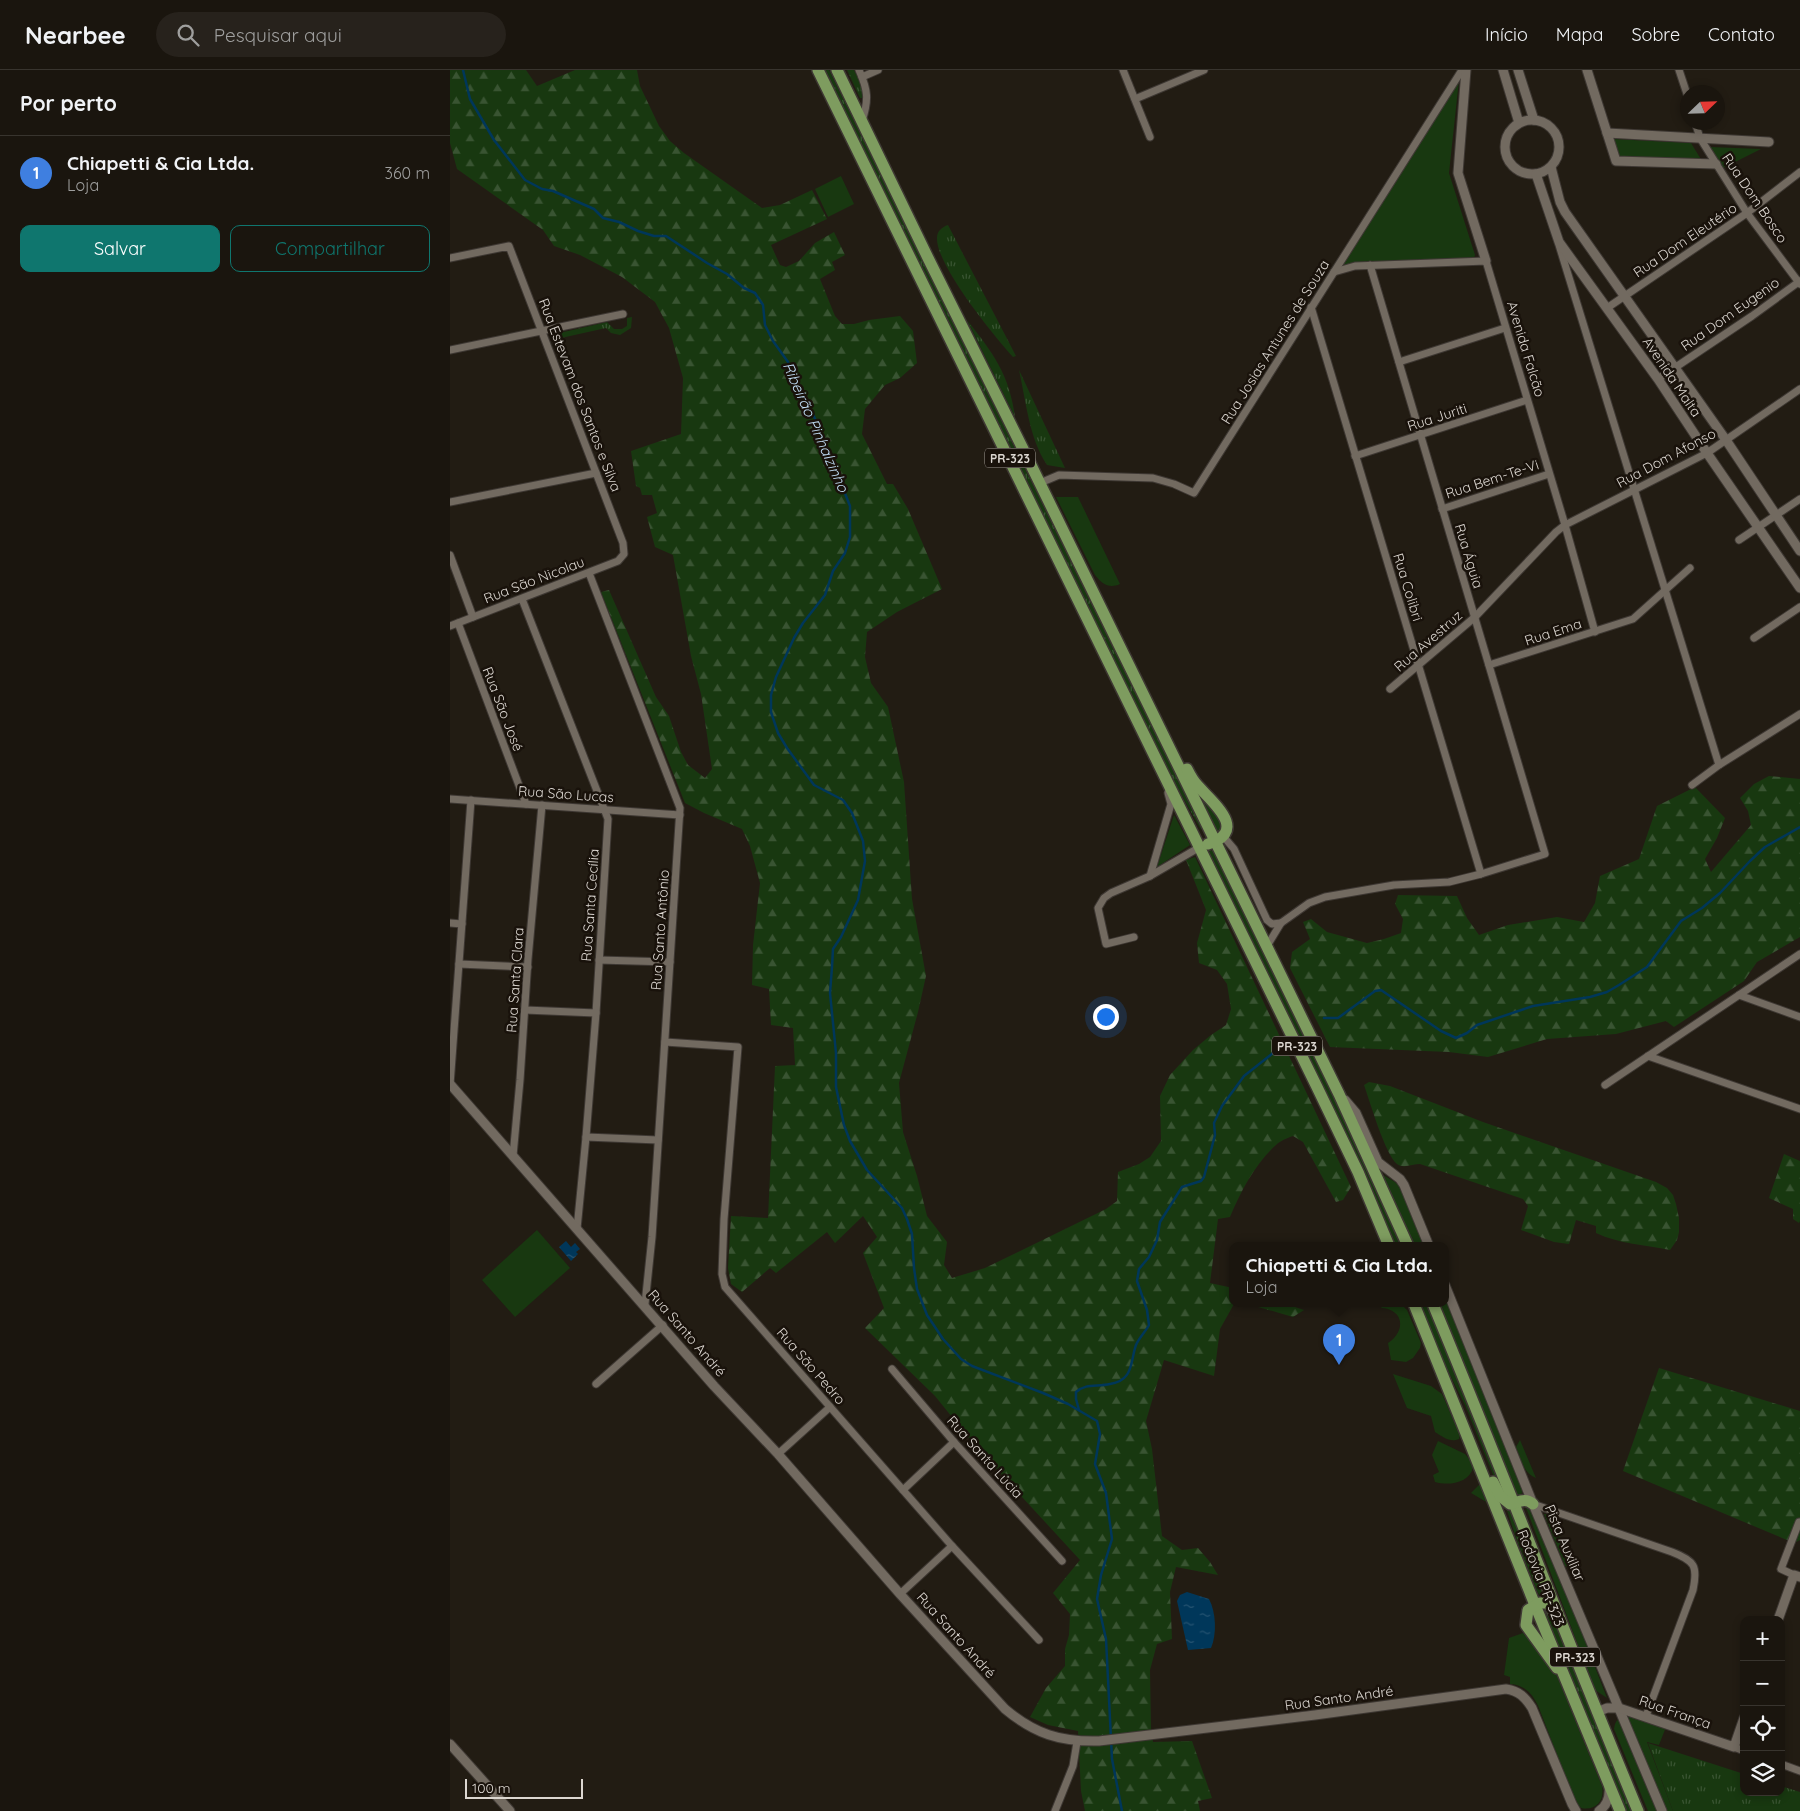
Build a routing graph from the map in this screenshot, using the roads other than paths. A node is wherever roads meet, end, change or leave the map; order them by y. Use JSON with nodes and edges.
{"nodes":[{"id":1,"x":818,"y":70,"type":"edge"},
{"id":2,"x":837,"y":70,"type":"edge"},
{"id":3,"x":878,"y":70,"type":"edge"},
{"id":4,"x":1123,"y":70,"type":"edge"},
{"id":5,"x":1204,"y":70,"type":"edge"},
{"id":6,"x":1462,"y":70,"type":"edge"},
{"id":7,"x":1466,"y":70,"type":"edge"},
{"id":8,"x":1503,"y":70,"type":"edge"},
{"id":9,"x":1518,"y":70,"type":"edge"},
{"id":10,"x":1587,"y":70,"type":"edge"},
{"id":11,"x":1679,"y":70,"type":"edge"},
{"id":12,"x":860,"y":73,"type":"edge"},
{"id":13,"x":1684,"y":85,"type":"edge"},
{"id":14,"x":1135,"y":99,"type":"junction"},
{"id":15,"x":1534,"y":120,"type":"junction"},
{"id":16,"x":862,"y":121,"type":"junction"},
{"id":17,"x":1519,"y":123,"type":"junction"},
{"id":18,"x":1698,"y":130,"type":"edge"},
{"id":19,"x":1607,"y":133,"type":"junction"},
{"id":20,"x":1150,"y":137,"type":"dead end"},
{"id":21,"x":1700,"y":138,"type":"junction"},
{"id":22,"x":1768,"y":142,"type":"dead end"},
{"id":23,"x":1716,"y":164,"type":"junction"},
{"id":24,"x":1551,"y":167,"type":"junction"},
{"id":25,"x":1800,"y":172,"type":"edge"},
{"id":26,"x":1536,"y":174,"type":"junction"},
{"id":27,"x":1747,"y":213,"type":"junction"},
{"id":28,"x":1558,"y":242,"type":"junction"},
{"id":29,"x":450,"y":258,"type":"edge"},
{"id":30,"x":1486,"y":260,"type":"junction"},
{"id":31,"x":1370,"y":265,"type":"junction"},
{"id":32,"x":1334,"y":272,"type":"junction"},
{"id":33,"x":1799,"y":282,"type":"edge"},
{"id":34,"x":1624,"y":295,"type":"junction"},
{"id":35,"x":1310,"y":307,"type":"junction"},
{"id":36,"x":1607,"y":308,"type":"junction"},
{"id":37,"x":623,"y":314,"type":"dead end"},
{"id":38,"x":1505,"y":328,"type":"junction"},
{"id":39,"x":542,"y":332,"type":"junction"},
{"id":40,"x":450,"y":350,"type":"edge"},
{"id":41,"x":1399,"y":362,"type":"junction"},
{"id":42,"x":1675,"y":368,"type":"junction"},
{"id":43,"x":1658,"y":379,"type":"junction"},
{"id":44,"x":1800,"y":389,"type":"edge"},
{"id":45,"x":1527,"y":400,"type":"junction"},
{"id":46,"x":1420,"y":436,"type":"junction"},
{"id":47,"x":1726,"y":440,"type":"junction"},
{"id":48,"x":1707,"y":453,"type":"junction"},
{"id":49,"x":1355,"y":456,"type":"junction"},
{"id":50,"x":596,"y":473,"type":"junction"},
{"id":51,"x":1549,"y":474,"type":"junction"},
{"id":52,"x":1040,"y":483,"type":"junction"},
{"id":53,"x":1635,"y":490,"type":"junction"},
{"id":54,"x":1800,"y":499,"type":"edge"},
{"id":55,"x":450,"y":502,"type":"edge"},
{"id":56,"x":1442,"y":509,"type":"junction"},
{"id":57,"x":1775,"y":516,"type":"junction"},
{"id":58,"x":1565,"y":525,"type":"junction"},
{"id":59,"x":1758,"y":527,"type":"junction"},
{"id":60,"x":1739,"y":540,"type":"dead end"},
{"id":61,"x":1800,"y":551,"type":"edge"},
{"id":62,"x":624,"y":554,"type":"joint"},
{"id":63,"x":450,"y":556,"type":"edge"},
{"id":64,"x":1690,"y":568,"type":"dead end"},
{"id":65,"x":589,"y":573,"type":"junction"},
{"id":66,"x":1800,"y":588,"type":"edge"},
{"id":67,"x":1665,"y":589,"type":"junction"},
{"id":68,"x":522,"y":599,"type":"junction"},
{"id":69,"x":1800,"y":607,"type":"edge"},
{"id":70,"x":473,"y":617,"type":"junction"},
{"id":71,"x":1474,"y":617,"type":"junction"},
{"id":72,"x":458,"y":623,"type":"junction"},
{"id":73,"x":450,"y":626,"type":"edge"},
{"id":74,"x":1595,"y":632,"type":"junction"},
{"id":75,"x":1754,"y":638,"type":"dead end"},
{"id":76,"x":1418,"y":665,"type":"junction"},
{"id":77,"x":1489,"y":665,"type":"junction"},
{"id":78,"x":1131,"y":670,"type":"junction"},
{"id":79,"x":1390,"y":689,"type":"dead end"},
{"id":80,"x":1800,"y":714,"type":"edge"},
{"id":81,"x":1719,"y":765,"type":"junction"},
{"id":82,"x":1162,"y":768,"type":"junction"},
{"id":83,"x":1692,"y":785,"type":"dead end"},
{"id":84,"x":450,"y":798,"type":"edge"},
{"id":85,"x":471,"y":800,"type":"junction"},
{"id":86,"x":526,"y":804,"type":"junction"},
{"id":87,"x":542,"y":805,"type":"junction"},
{"id":88,"x":605,"y":810,"type":"junction"},
{"id":89,"x":680,"y":815,"type":"junction"},
{"id":90,"x":1212,"y":842,"type":"junction"},
{"id":91,"x":1481,"y":874,"type":"junction"},
{"id":92,"x":1150,"y":876,"type":"junction"},
{"id":93,"x":450,"y":923,"type":"edge"},
{"id":94,"x":1281,"y":923,"type":"junction"},
{"id":95,"x":462,"y":924,"type":"junction"},
{"id":96,"x":1134,"y":937,"type":"dead end"},
{"id":97,"x":1267,"y":946,"type":"junction"},
{"id":98,"x":1800,"y":954,"type":"edge"},
{"id":99,"x":599,"y":960,"type":"junction"},
{"id":100,"x":670,"y":962,"type":"junction"},
{"id":101,"x":459,"y":964,"type":"junction"},
{"id":102,"x":528,"y":967,"type":"junction"},
{"id":103,"x":1739,"y":995,"type":"junction"},
{"id":104,"x":525,"y":1010,"type":"junction"},
{"id":105,"x":596,"y":1013,"type":"junction"},
{"id":106,"x":1800,"y":1016,"type":"edge"},
{"id":107,"x":665,"y":1042,"type":"junction"},
{"id":108,"x":1648,"y":1056,"type":"junction"},
{"id":109,"x":450,"y":1084,"type":"edge"},
{"id":110,"x":1605,"y":1084,"type":"dead end"},
{"id":111,"x":1340,"y":1094,"type":"junction"},
{"id":112,"x":1800,"y":1109,"type":"edge"},
{"id":113,"x":586,"y":1137,"type":"junction"},
{"id":114,"x":658,"y":1140,"type":"junction"},
{"id":115,"x":512,"y":1156,"type":"junction"},
{"id":116,"x":577,"y":1230,"type":"junction"},
{"id":117,"x":1387,"y":1242,"type":"edge"},
{"id":118,"x":1406,"y":1242,"type":"edge"},
{"id":119,"x":1427,"y":1242,"type":"edge"},
{"id":120,"x":1449,"y":1296,"type":"edge"},
{"id":121,"x":645,"y":1304,"type":"junction"},
{"id":122,"x":1415,"y":1307,"type":"edge"},
{"id":123,"x":1434,"y":1307,"type":"edge"},
{"id":124,"x":662,"y":1326,"type":"junction"},
{"id":125,"x":892,"y":1369,"type":"dead end"},
{"id":126,"x":596,"y":1384,"type":"dead end"},
{"id":127,"x":1448,"y":1385,"type":"junction"},
{"id":128,"x":830,"y":1407,"type":"junction"},
{"id":129,"x":954,"y":1442,"type":"junction"},
{"id":130,"x":778,"y":1454,"type":"junction"},
{"id":131,"x":903,"y":1490,"type":"junction"},
{"id":132,"x":1524,"y":1499,"type":"junction"},
{"id":133,"x":1800,"y":1522,"type":"edge"},
{"id":134,"x":952,"y":1546,"type":"junction"},
{"id":135,"x":1062,"y":1561,"type":"dead end"},
{"id":136,"x":1797,"y":1576,"type":"edge"},
{"id":137,"x":900,"y":1594,"type":"junction"},
{"id":138,"x":1535,"y":1605,"type":"junction"},
{"id":139,"x":1780,"y":1616,"type":"edge"},
{"id":140,"x":1039,"y":1640,"type":"dead end"},
{"id":141,"x":1583,"y":1676,"type":"junction"},
{"id":142,"x":1619,"y":1708,"type":"junction"},
{"id":143,"x":1597,"y":1712,"type":"junction"},
{"id":144,"x":1646,"y":1716,"type":"junction"},
{"id":145,"x":1740,"y":1730,"type":"edge"},
{"id":146,"x":1077,"y":1742,"type":"junction"},
{"id":147,"x":450,"y":1744,"type":"edge"},
{"id":148,"x":1734,"y":1747,"type":"junction"},
{"id":149,"x":1740,"y":1749,"type":"edge"},
{"id":150,"x":1600,"y":1762,"type":"junction"},
{"id":151,"x":1785,"y":1765,"type":"edge"},
{"id":152,"x":1800,"y":1771,"type":"edge"},
{"id":153,"x":1608,"y":1780,"type":"junction"},
{"id":154,"x":510,"y":1811,"type":"edge"},
{"id":155,"x":1055,"y":1811,"type":"edge"},
{"id":156,"x":1576,"y":1811,"type":"edge"},
{"id":157,"x":1599,"y":1811,"type":"edge"},
{"id":158,"x":1620,"y":1811,"type":"edge"},
{"id":159,"x":1638,"y":1811,"type":"edge"},
{"id":160,"x":1662,"y":1811,"type":"edge"}],
"edges":[{"from":1,"to":82,"type":"highway","number":"PR-323"},
{"from":2,"to":16,"type":"highway","number":"PR-323"},
{"from":3,"to":12,"type":"street"},
{"from":4,"to":14,"type":"street"},
{"from":5,"to":14,"type":"street"},
{"from":6,"to":32,"type":"street","name":"Rua Josias Antunes de Souza"},
{"from":7,"to":30,"type":"street","name":"Avenida Falcão"},
{"from":8,"to":17,"type":"street"},
{"from":9,"to":15,"type":"street"},
{"from":10,"to":19,"type":"street"},
{"from":11,"to":13,"type":"street"},
{"from":12,"to":16,"type":"street"},
{"from":14,"to":20,"type":"street"},
{"from":15,"to":17,"type":"street"},
{"from":15,"to":24,"type":"street"},
{"from":16,"to":52,"type":"highway","number":"PR-323"},
{"from":17,"to":26,"type":"street"},
{"from":18,"to":21,"type":"street","name":"Rua Dom Bosco"},
{"from":19,"to":21,"type":"street"},
{"from":19,"to":23,"type":"street"},
{"from":21,"to":22,"type":"street"},
{"from":21,"to":23,"type":"street","name":"Rua Dom Bosco"},
{"from":23,"to":27,"type":"street","name":"Rua Dom Bosco"},
{"from":24,"to":26,"type":"street"},
{"from":24,"to":34,"type":"street","name":"Avenida Malta"},
{"from":25,"to":27,"type":"street","name":"Rua Dom Eleutério"},
{"from":26,"to":28,"type":"street","name":"Avenida Malta"},
{"from":27,"to":33,"type":"street","name":"Rua Dom Bosco"},
{"from":27,"to":34,"type":"street","name":"Rua Dom Eleutério"},
{"from":28,"to":36,"type":"street","name":"Avenida Malta"},
{"from":28,"to":53,"type":"street"},
{"from":29,"to":39,"type":"street","name":"Rua Estevam dos Santos e Silva"},
{"from":30,"to":31,"type":"street"},
{"from":30,"to":38,"type":"street","name":"Avenida Falcão"},
{"from":31,"to":32,"type":"street"},
{"from":31,"to":41,"type":"street","name":"Rua Águia"},
{"from":32,"to":35,"type":"street","name":"Rua Josias Antunes de Souza"},
{"from":33,"to":42,"type":"street","name":"Rua Dom Eugenio"},
{"from":34,"to":36,"type":"street","name":"Rua Dom Eleutério"},
{"from":34,"to":42,"type":"street","name":"Avenida Malta"},
{"from":35,"to":49,"type":"street","name":"Rua Colibri"},
{"from":35,"to":52,"type":"street","name":"Rua Josias Antunes de Souza"},
{"from":36,"to":43,"type":"street","name":"Avenida Malta"},
{"from":37,"to":39,"type":"street"},
{"from":38,"to":41,"type":"street"},
{"from":38,"to":45,"type":"street","name":"Avenida Falcão"},
{"from":39,"to":40,"type":"street"},
{"from":39,"to":50,"type":"street","name":"Rua Estevam dos Santos e Silva"},
{"from":41,"to":46,"type":"street","name":"Rua Águia"},
{"from":42,"to":43,"type":"street","name":"Rua Dom Eugenio"},
{"from":42,"to":47,"type":"street","name":"Avenida Malta"},
{"from":43,"to":48,"type":"street","name":"Avenida Malta"},
{"from":44,"to":47,"type":"street","name":"Rua Dom Afonso"},
{"from":45,"to":46,"type":"street","name":"Rua Juriti"},
{"from":45,"to":51,"type":"street","name":"Avenida Falcão"},
{"from":46,"to":49,"type":"street","name":"Rua Juriti"},
{"from":46,"to":56,"type":"street","name":"Rua Águia"},
{"from":47,"to":48,"type":"street","name":"Rua Dom Afonso"},
{"from":47,"to":57,"type":"street","name":"Avenida Malta"},
{"from":48,"to":53,"type":"street","name":"Rua Dom Afonso"},
{"from":48,"to":59,"type":"street","name":"Avenida Malta"},
{"from":49,"to":76,"type":"street","name":"Rua Colibri"},
{"from":50,"to":55,"type":"street"},
{"from":50,"to":62,"type":"street","name":"Rua Estevam dos Santos e Silva"},
{"from":51,"to":56,"type":"street","name":"Rua Bem-Te-Vi"},
{"from":51,"to":58,"type":"street","name":"Avenida Falcão"},
{"from":52,"to":78,"type":"highway","number":"PR-323"},
{"from":53,"to":58,"type":"street","name":"Rua Dom Afonso"},
{"from":53,"to":67,"type":"street"},
{"from":54,"to":57,"type":"street"},
{"from":56,"to":71,"type":"street","name":"Rua Águia"},
{"from":57,"to":59,"type":"street"},
{"from":57,"to":61,"type":"street","name":"Avenida Malta"},
{"from":58,"to":71,"type":"street","name":"Rua Avestruz"},
{"from":58,"to":74,"type":"street","name":"Avenida Falcão"},
{"from":59,"to":60,"type":"street"},
{"from":59,"to":66,"type":"street","name":"Avenida Malta"},
{"from":62,"to":65,"type":"street","name":"Rua São Nicolau"},
{"from":63,"to":70,"type":"street"},
{"from":64,"to":67,"type":"street","name":"Rua Ema"},
{"from":65,"to":68,"type":"street","name":"Rua São Nicolau"},
{"from":65,"to":89,"type":"street","name":"Rua Santo Antônio"},
{"from":67,"to":74,"type":"street","name":"Rua Ema"},
{"from":67,"to":81,"type":"street"},
{"from":68,"to":70,"type":"street","name":"Rua São Nicolau"},
{"from":68,"to":88,"type":"street","name":"Rua Santa Cecília"},
{"from":69,"to":75,"type":"street"},
{"from":70,"to":72,"type":"street","name":"Rua São Nicolau"},
{"from":71,"to":76,"type":"street","name":"Rua Avestruz"},
{"from":71,"to":77,"type":"street","name":"Rua Águia"},
{"from":72,"to":73,"type":"street","name":"Rua São Nicolau"},
{"from":72,"to":86,"type":"street","name":"Rua São José"},
{"from":74,"to":77,"type":"street","name":"Rua Ema"},
{"from":76,"to":79,"type":"street","name":"Rua Avestruz"},
{"from":76,"to":91,"type":"street","name":"Rua Colibri"},
{"from":77,"to":91,"type":"street","name":"Rua Águia"},
{"from":78,"to":90,"type":"highway","number":"PR-323"},
{"from":78,"to":90,"type":"highway"},
{"from":80,"to":81,"type":"street"},
{"from":81,"to":83,"type":"street"},
{"from":82,"to":90,"type":"highway"},
{"from":82,"to":92,"type":"street"},
{"from":84,"to":85,"type":"street","name":"Rua São Lucas"},
{"from":85,"to":86,"type":"street","name":"Rua São Lucas"},
{"from":85,"to":95,"type":"street"},
{"from":86,"to":87,"type":"street","name":"Rua São Lucas"},
{"from":87,"to":88,"type":"street","name":"Rua São Lucas"},
{"from":87,"to":102,"type":"street","name":"Rua Santa Clara"},
{"from":88,"to":89,"type":"street","name":"Rua São Lucas"},
{"from":88,"to":99,"type":"street","name":"Rua Santa Cecília"},
{"from":89,"to":100,"type":"street","name":"Rua Santo Antônio"},
{"from":90,"to":92,"type":"street"},
{"from":90,"to":94,"type":"street"},
{"from":90,"to":97,"type":"highway","number":"PR-323"},
{"from":90,"to":117,"type":"highway","number":"PR-323"},
{"from":91,"to":94,"type":"street"},
{"from":92,"to":96,"type":"street"},
{"from":93,"to":95,"type":"street"},
{"from":94,"to":97,"type":"street"},
{"from":95,"to":101,"type":"street"},
{"from":97,"to":111,"type":"highway","number":"PR-323"},
{"from":98,"to":103,"type":"street"},
{"from":99,"to":100,"type":"street"},
{"from":99,"to":105,"type":"street","name":"Rua Santa Cecília"},
{"from":100,"to":107,"type":"street","name":"Rua Santo Antônio"},
{"from":101,"to":102,"type":"street"},
{"from":101,"to":109,"type":"street"},
{"from":102,"to":104,"type":"street","name":"Rua Santa Clara"},
{"from":103,"to":106,"type":"street"},
{"from":103,"to":108,"type":"street"},
{"from":104,"to":105,"type":"street"},
{"from":104,"to":115,"type":"street","name":"Rua Santa Clara"},
{"from":105,"to":113,"type":"street","name":"Rua Santa Cecília"},
{"from":107,"to":114,"type":"street","name":"Rua Santo Antônio"},
{"from":107,"to":128,"type":"street","name":"Rua São Pedro"},
{"from":108,"to":110,"type":"street"},
{"from":108,"to":112,"type":"street"},
{"from":109,"to":115,"type":"street","name":"Rua Santo André"},
{"from":111,"to":118,"type":"highway","number":"PR-323"},
{"from":111,"to":119,"type":"street"},
{"from":113,"to":114,"type":"street"},
{"from":113,"to":116,"type":"street","name":"Rua Santa Cecília"},
{"from":114,"to":121,"type":"street","name":"Rua Santo Antônio"},
{"from":115,"to":116,"type":"street","name":"Rua Santo André"},
{"from":116,"to":121,"type":"street","name":"Rua Santo André"},
{"from":120,"to":132,"type":"street","name":"Pista Auxiliar"},
{"from":121,"to":124,"type":"street","name":"Rua Santo André"},
{"from":122,"to":127,"type":"highway","number":"PR-323"},
{"from":123,"to":132,"type":"highway","number":"PR-323"},
{"from":124,"to":126,"type":"street"},
{"from":124,"to":130,"type":"street","name":"Rua Santo André"},
{"from":125,"to":129,"type":"street","name":"Rua Santa Lúcia"},
{"from":127,"to":132,"type":"highway"},
{"from":127,"to":138,"type":"highway","name":"Rodovia PR-323","number":"PR-323"},
{"from":128,"to":130,"type":"street"},
{"from":128,"to":131,"type":"street","name":"Rua São Pedro"},
{"from":129,"to":131,"type":"street"},
{"from":129,"to":135,"type":"street","name":"Rua Santa Lúcia"},
{"from":130,"to":137,"type":"street","name":"Rua Santo André"},
{"from":131,"to":134,"type":"street","name":"Rua São Pedro"},
{"from":132,"to":141,"type":"highway","name":"Rodovia PR-323","number":"PR-323"},
{"from":132,"to":142,"type":"street","name":"Pista Auxiliar"},
{"from":132,"to":144,"type":"street"},
{"from":133,"to":136,"type":"street"},
{"from":134,"to":137,"type":"street"},
{"from":134,"to":140,"type":"street","name":"Rua São Pedro"},
{"from":136,"to":139,"type":"street"},
{"from":137,"to":146,"type":"street","name":"Rua Santo André"},
{"from":138,"to":141,"type":"highway"},
{"from":138,"to":150,"type":"highway","name":"Rodovia PR-323","number":"PR-323"},
{"from":138,"to":150,"type":"highway"},
{"from":141,"to":143,"type":"highway","name":"Rodovia PR-323","number":"PR-323"},
{"from":142,"to":143,"type":"street","name":"Rua França"},
{"from":142,"to":144,"type":"street","name":"Rua França"},
{"from":142,"to":160,"type":"street","name":"Pista Auxiliar"},
{"from":143,"to":159,"type":"highway","name":"Rodovia PR-323","number":"PR-323"},
{"from":144,"to":148,"type":"street","name":"Rua França"},
{"from":145,"to":148,"type":"street"},
{"from":146,"to":155,"type":"street"},
{"from":146,"to":156,"type":"street","name":"Rua Santo André"},
{"from":147,"to":154,"type":"street"},
{"from":148,"to":149,"type":"street","name":"Rua França"},
{"from":150,"to":153,"type":"highway","name":"Rodovia PR-323","number":"PR-323"},
{"from":151,"to":152,"type":"street"},
{"from":153,"to":157,"type":"street"},
{"from":153,"to":158,"type":"highway","name":"Rodovia PR-323","number":"PR-323"}]}
